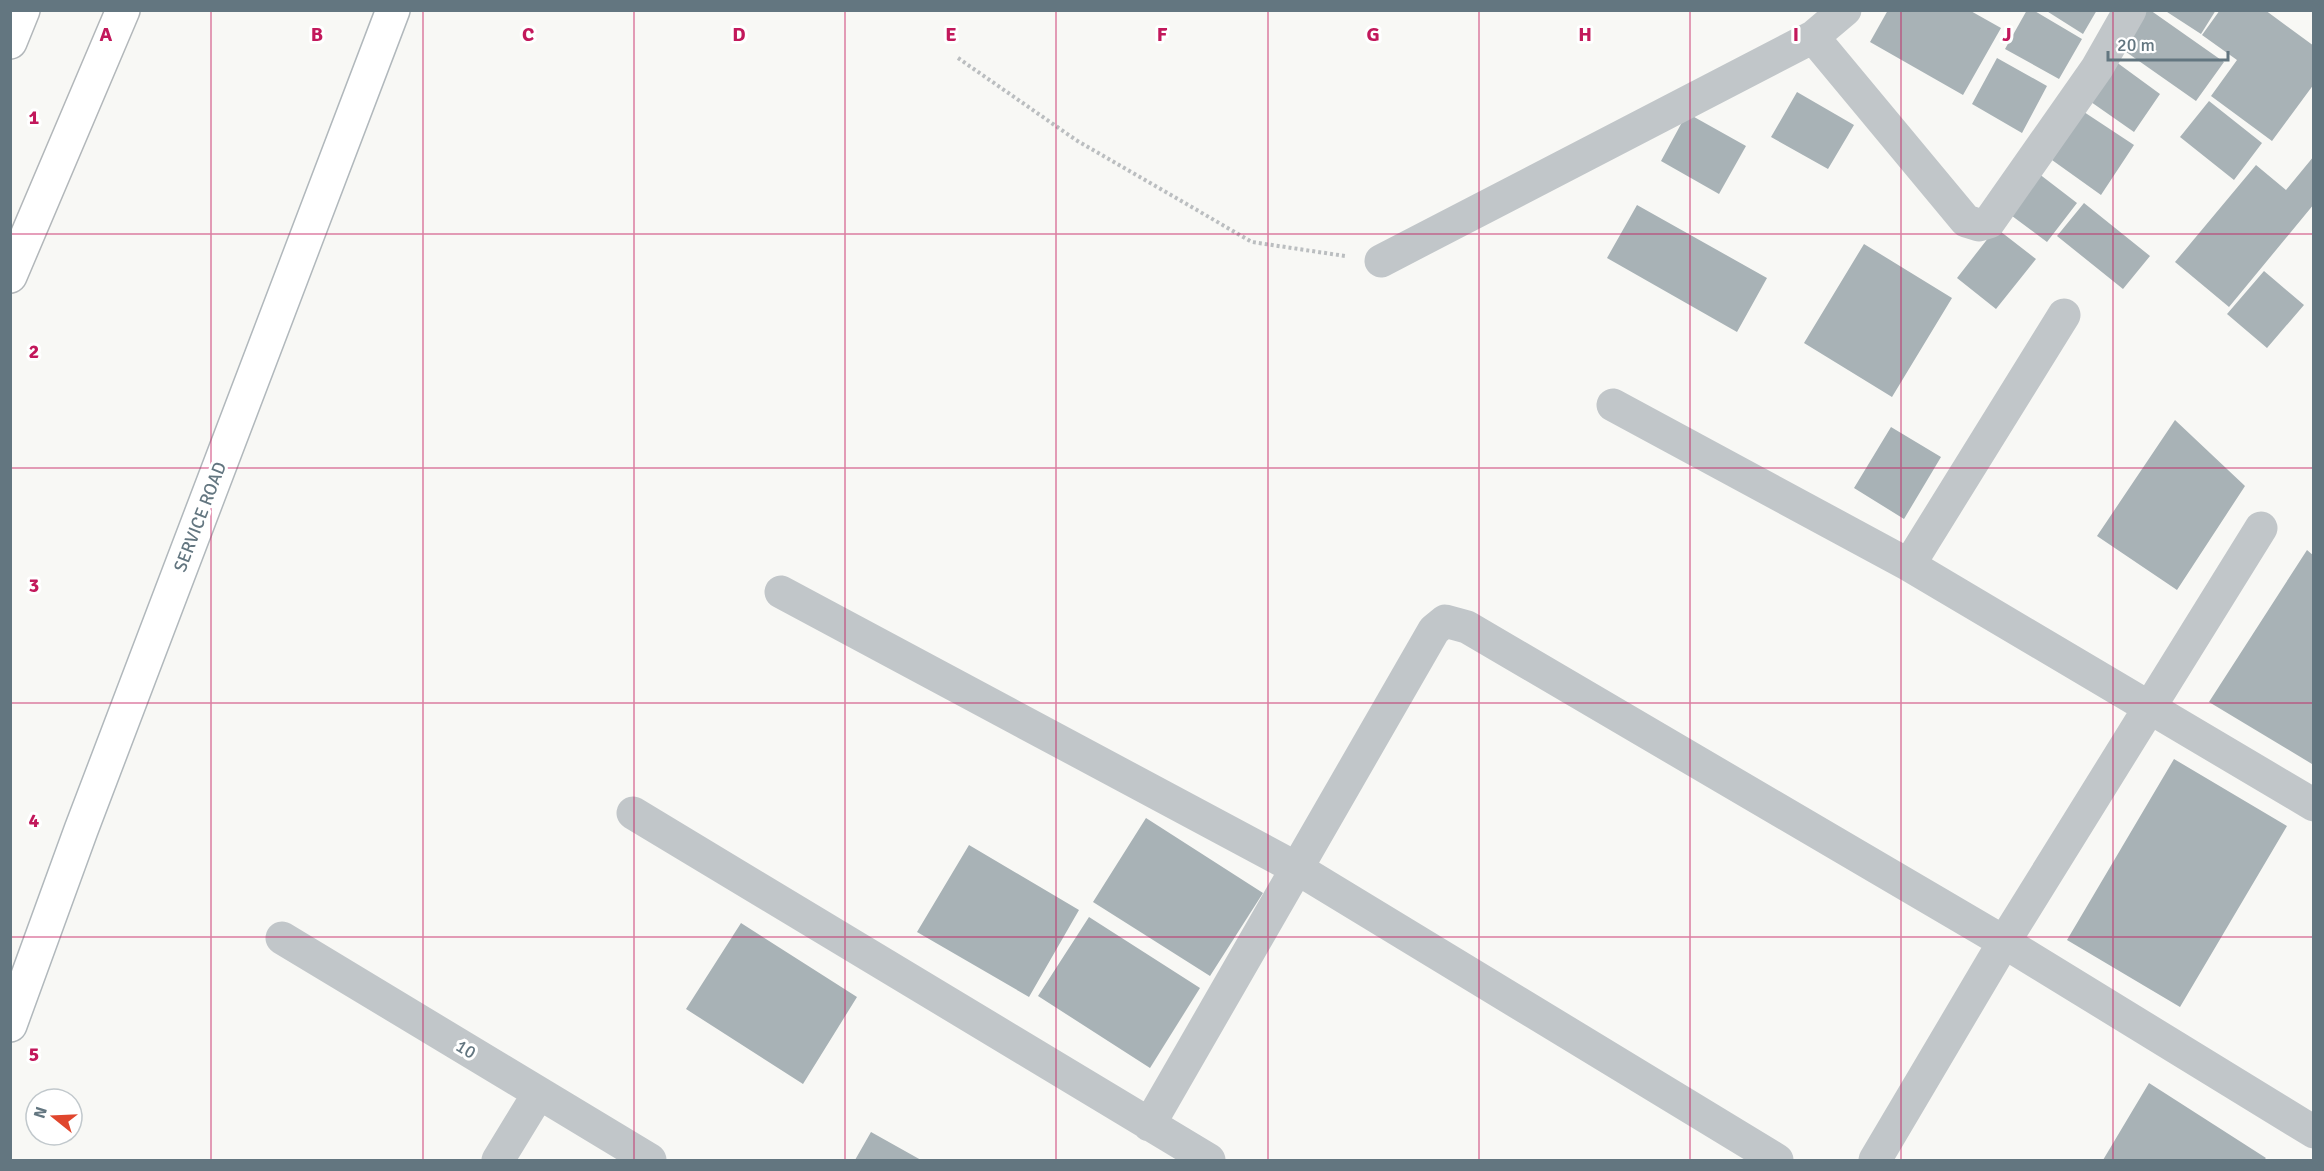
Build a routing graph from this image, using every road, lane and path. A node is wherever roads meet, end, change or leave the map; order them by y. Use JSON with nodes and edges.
{"nodes":[{"id":1,"x":23,"y":10,"type":"edge"},
{"id":2,"x":123,"y":10,"type":"edge"},
{"id":3,"x":393,"y":10,"type":"edge"},
{"id":4,"x":1845,"y":10,"type":"edge"},
{"id":5,"x":2130,"y":10,"type":"edge"},
{"id":6,"x":1813,"y":37,"type":"junction"},
{"id":7,"x":10,"y":42,"type":"edge"},
{"id":8,"x":958,"y":58,"type":"dead end"},
{"id":9,"x":1381,"y":261,"type":"joint"},
{"id":10,"x":10,"y":276,"type":"edge"},
{"id":11,"x":2064,"y":315,"type":"dead end"},
{"id":12,"x":1612,"y":405,"type":"dead end"},
{"id":13,"x":2261,"y":528,"type":"dead end"},
{"id":14,"x":1909,"y":565,"type":"junction"},
{"id":15,"x":781,"y":592,"type":"dead end"},
{"id":16,"x":2152,"y":708,"type":"junction"},
{"id":17,"x":2313,"y":805,"type":"edge"},
{"id":18,"x":633,"y":813,"type":"dead end"},
{"id":19,"x":1298,"y":869,"type":"junction"},
{"id":20,"x":282,"y":938,"type":"dead end"},
{"id":21,"x":2004,"y":942,"type":"junction"},
{"id":22,"x":10,"y":1025,"type":"edge"},
{"id":23,"x":539,"y":1093,"type":"junction"},
{"id":24,"x":1149,"y":1125,"type":"junction"},
{"id":25,"x":2313,"y":1132,"type":"edge"},
{"id":26,"x":498,"y":1161,"type":"edge"},
{"id":27,"x":650,"y":1161,"type":"edge"},
{"id":28,"x":1209,"y":1161,"type":"edge"},
{"id":29,"x":1777,"y":1161,"type":"edge"},
{"id":30,"x":1875,"y":1161,"type":"edge"}],
"edges":[{"from":1,"to":7,"type":"main road"},
{"from":2,"to":10,"type":"main road"},
{"from":3,"to":22,"type":"main road","name":"SERVICE ROAD"},
{"from":4,"to":6,"type":"street"},
{"from":5,"to":6,"type":"street"},
{"from":6,"to":9,"type":"street"},
{"from":8,"to":9,"type":"path"},
{"from":11,"to":14,"type":"street"},
{"from":12,"to":14,"type":"street"},
{"from":13,"to":16,"type":"street"},
{"from":14,"to":16,"type":"street"},
{"from":15,"to":19,"type":"street"},
{"from":16,"to":17,"type":"street"},
{"from":16,"to":21,"type":"street"},
{"from":18,"to":24,"type":"street"},
{"from":19,"to":21,"type":"street"},
{"from":19,"to":24,"type":"street"},
{"from":19,"to":29,"type":"street"},
{"from":20,"to":23,"type":"street","name":"10"},
{"from":21,"to":25,"type":"street"},
{"from":21,"to":30,"type":"street"},
{"from":23,"to":26,"type":"street"},
{"from":23,"to":27,"type":"street","name":"10"},
{"from":24,"to":28,"type":"street"}]}
